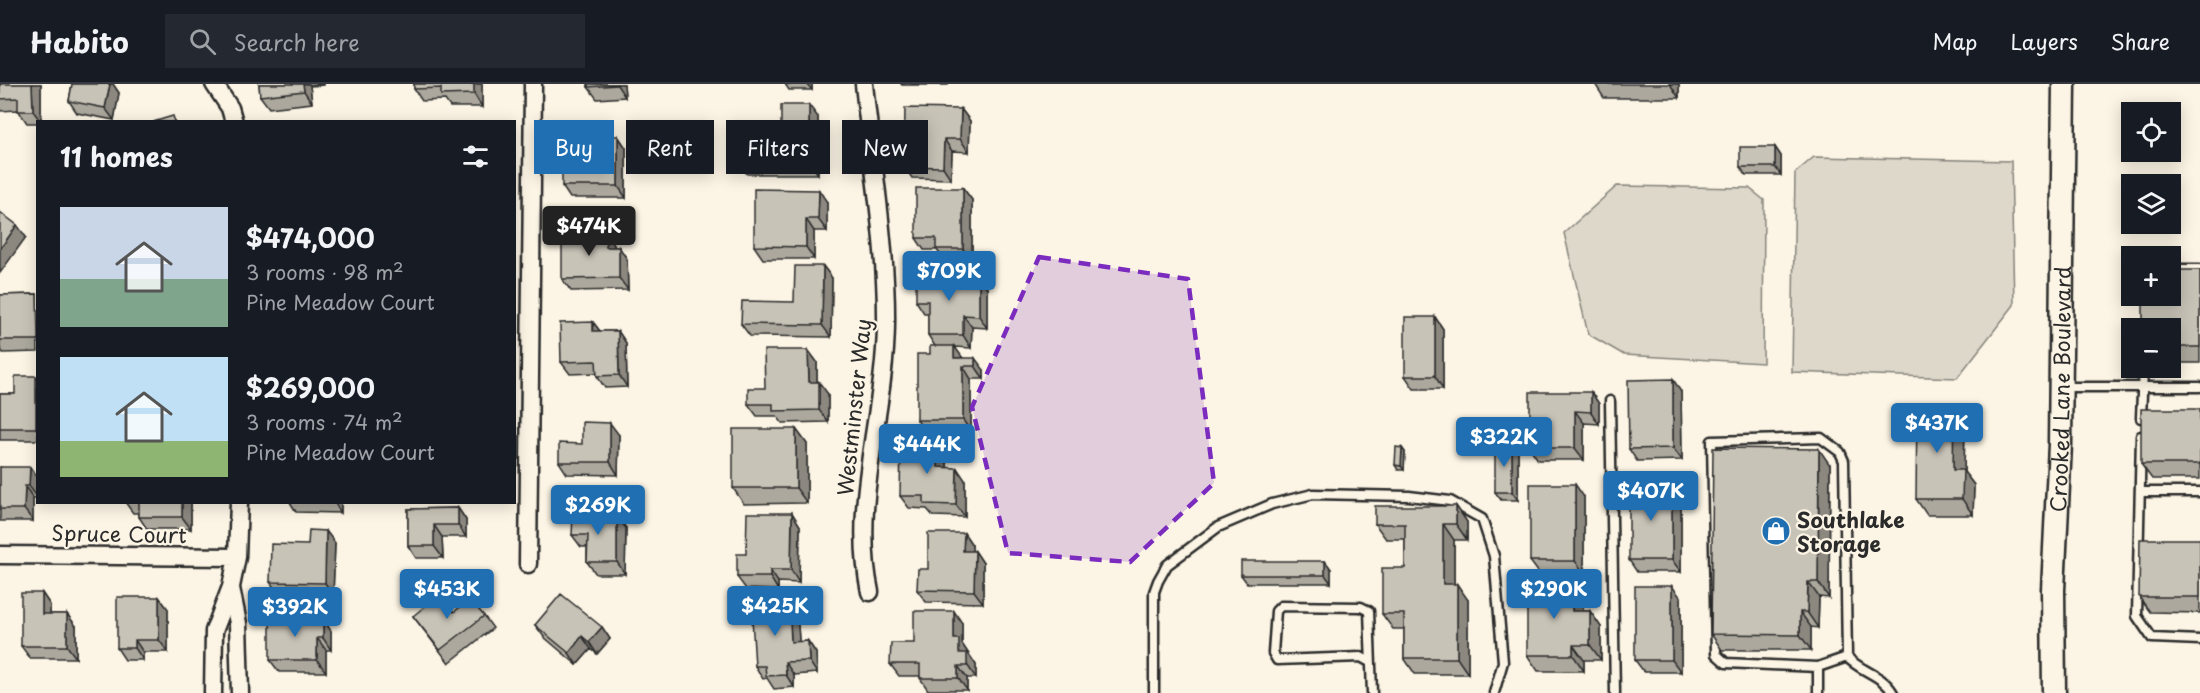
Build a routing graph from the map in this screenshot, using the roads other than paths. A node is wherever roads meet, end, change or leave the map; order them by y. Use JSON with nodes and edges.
{"nodes":[{"id":1,"x":214,"y":84,"type":"edge"},
{"id":2,"x":534,"y":84,"type":"edge"},
{"id":3,"x":864,"y":84,"type":"edge"},
{"id":4,"x":2064,"y":84,"type":"edge"},
{"id":5,"x":233,"y":120,"type":"edge"},
{"id":6,"x":2181,"y":269,"type":"edge"},
{"id":7,"x":2200,"y":269,"type":"edge"},
{"id":8,"x":2142,"y":378,"type":"edge"},
{"id":9,"x":2061,"y":387,"type":"junction"},
{"id":10,"x":2142,"y":387,"type":"junction"},
{"id":11,"x":2200,"y":387,"type":"edge"},
{"id":12,"x":1610,"y":401,"type":"dead end"},
{"id":13,"x":2140,"y":492,"type":"junction"},
{"id":14,"x":2200,"y":492,"type":"edge"},
{"id":15,"x":238,"y":504,"type":"edge"},
{"id":16,"x":2139,"y":542,"type":"junction"},
{"id":17,"x":2149,"y":543,"type":"edge"},
{"id":18,"x":0,"y":555,"type":"edge"},
{"id":19,"x":237,"y":557,"type":"junction"},
{"id":20,"x":528,"y":564,"type":"dead end"},
{"id":21,"x":231,"y":587,"type":"junction"},
{"id":22,"x":870,"y":592,"type":"dead end"},
{"id":23,"x":2200,"y":640,"type":"edge"},
{"id":24,"x":1847,"y":657,"type":"junction"},
{"id":25,"x":1370,"y":662,"type":"junction"},
{"id":26,"x":1818,"y":667,"type":"junction"},
{"id":27,"x":213,"y":693,"type":"edge"},
{"id":28,"x":240,"y":693,"type":"edge"},
{"id":29,"x":1154,"y":693,"type":"edge"},
{"id":30,"x":1372,"y":693,"type":"edge"},
{"id":31,"x":1494,"y":693,"type":"edge"},
{"id":32,"x":1615,"y":693,"type":"edge"},
{"id":33,"x":1818,"y":693,"type":"edge"},
{"id":34,"x":1893,"y":693,"type":"edge"},
{"id":35,"x":2054,"y":693,"type":"edge"}],
"edges":[{"from":1,"to":5,"type":"street"},
{"from":2,"to":20,"type":"street"},
{"from":3,"to":22,"type":"street","name":"Westminster Way"},
{"from":4,"to":9,"type":"street","name":"Crooked Lane Boulevard"},
{"from":6,"to":7,"type":"lane"},
{"from":8,"to":10,"type":"lane"},
{"from":9,"to":10,"type":"lane"},
{"from":9,"to":35,"type":"street","name":"Crooked Lane Boulevard"},
{"from":10,"to":11,"type":"lane"},
{"from":10,"to":13,"type":"lane"},
{"from":12,"to":32,"type":"lane"},
{"from":13,"to":14,"type":"lane"},
{"from":13,"to":16,"type":"lane"},
{"from":15,"to":19,"type":"street"},
{"from":16,"to":17,"type":"lane"},
{"from":16,"to":23,"type":"lane"},
{"from":18,"to":19,"type":"street","name":"Spruce Court"},
{"from":19,"to":21,"type":"street"},
{"from":21,"to":27,"type":"street"},
{"from":21,"to":28,"type":"street"},
{"from":24,"to":26,"type":"lane"},
{"from":24,"to":26,"type":"lane"},
{"from":24,"to":34,"type":"lane"},
{"from":25,"to":25,"type":"lane"},
{"from":25,"to":30,"type":"lane"},
{"from":26,"to":33,"type":"lane"},
{"from":29,"to":31,"type":"lane"}]}
